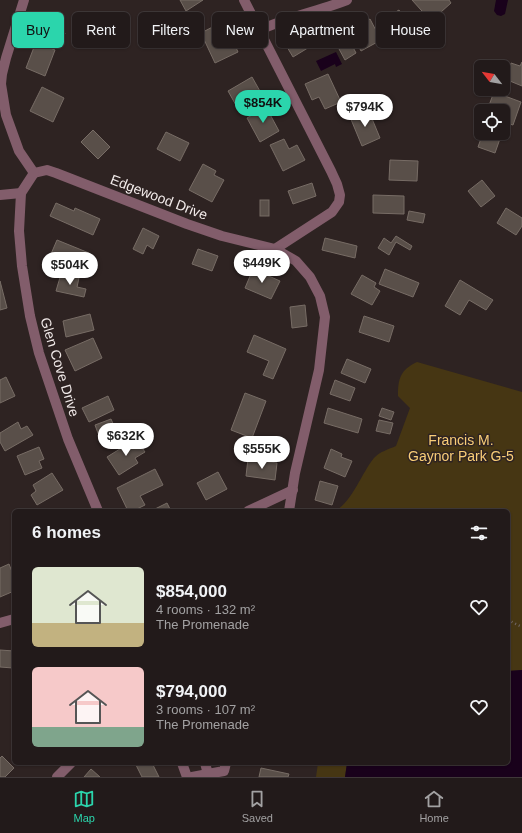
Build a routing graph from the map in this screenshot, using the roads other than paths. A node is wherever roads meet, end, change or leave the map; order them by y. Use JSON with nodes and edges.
{"nodes":[{"id":1,"x":24,"y":0,"type":"edge"},
{"id":2,"x":244,"y":0,"type":"edge"},
{"id":3,"x":347,"y":0,"type":"edge"},
{"id":4,"x":250,"y":12,"type":"edge"},
{"id":5,"x":268,"y":26,"type":"edge"},
{"id":6,"x":268,"y":46,"type":"edge"},
{"id":7,"x":34,"y":173,"type":"junction"},
{"id":8,"x":21,"y":193,"type":"junction"},
{"id":9,"x":0,"y":195,"type":"edge"},
{"id":10,"x":275,"y":249,"type":"junction"},
{"id":11,"x":293,"y":490,"type":"junction"},
{"id":12,"x":97,"y":509,"type":"edge"},
{"id":13,"x":252,"y":509,"type":"edge"},
{"id":14,"x":289,"y":509,"type":"edge"},
{"id":15,"x":12,"y":620,"type":"edge"},
{"id":16,"x":0,"y":623,"type":"edge"},
{"id":17,"x":69,"y":765,"type":"edge"},
{"id":18,"x":183,"y":765,"type":"edge"},
{"id":19,"x":206,"y":765,"type":"edge"},
{"id":20,"x":225,"y":770,"type":"edge"},
{"id":21,"x":208,"y":774,"type":"junction"},
{"id":22,"x":57,"y":777,"type":"edge"},
{"id":23,"x":187,"y":777,"type":"edge"},
{"id":24,"x":192,"y":777,"type":"edge"}],
"edges":[{"from":1,"to":7,"type":"street"},
{"from":2,"to":4,"type":"street"},
{"from":3,"to":5,"type":"street"},
{"from":6,"to":10,"type":"street"},
{"from":7,"to":8,"type":"street"},
{"from":7,"to":10,"type":"street","name":"Edgewood Drive"},
{"from":8,"to":9,"type":"street"},
{"from":8,"to":12,"type":"street","name":"Glen Cove Drive"},
{"from":10,"to":11,"type":"street","name":"Edgewood Drive"},
{"from":11,"to":13,"type":"street"},
{"from":11,"to":14,"type":"street","name":"Edgewood Drive"},
{"from":15,"to":16,"type":"street"},
{"from":17,"to":22,"type":"street"},
{"from":18,"to":23,"type":"street"},
{"from":19,"to":21,"type":"street"},
{"from":20,"to":21,"type":"street"},
{"from":21,"to":24,"type":"street"}]}
